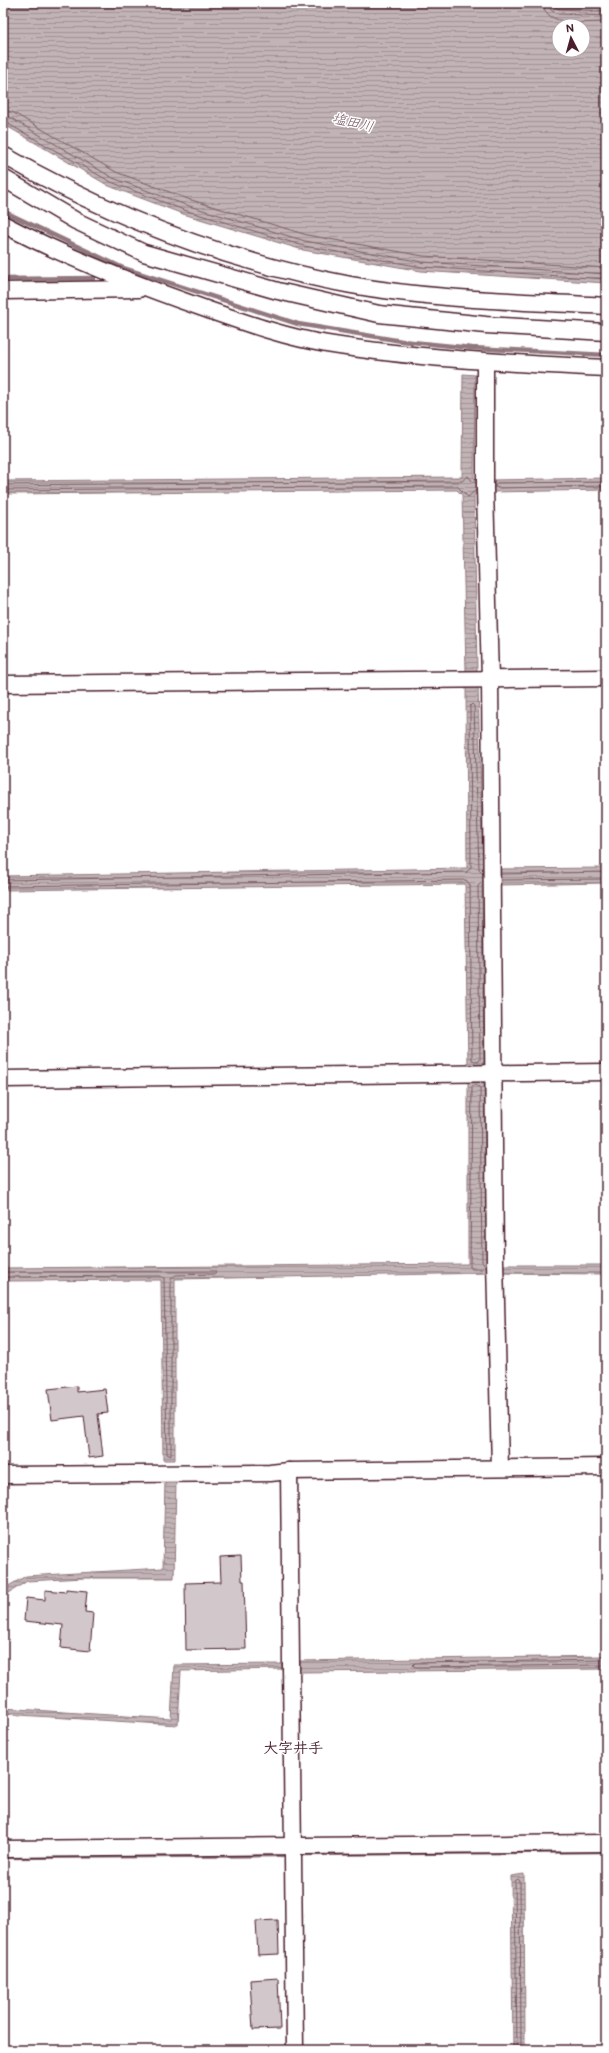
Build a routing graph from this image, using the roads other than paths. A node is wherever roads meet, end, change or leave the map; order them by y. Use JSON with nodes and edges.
{"nodes":[{"id":1,"x":3,"y":155,"type":"edge"},
{"id":2,"x":3,"y":178,"type":"edge"},
{"id":3,"x":3,"y":224,"type":"edge"},
{"id":4,"x":148,"y":289,"type":"junction"},
{"id":5,"x":3,"y":291,"type":"edge"},
{"id":6,"x":606,"y":306,"type":"edge"},
{"id":7,"x":606,"y":332,"type":"edge"},
{"id":8,"x":485,"y":362,"type":"junction"},
{"id":9,"x":606,"y":368,"type":"edge"},
{"id":10,"x":606,"y":678,"type":"edge"},
{"id":11,"x":477,"y":679,"type":"junction"},
{"id":12,"x":3,"y":684,"type":"edge"},
{"id":13,"x":606,"y":1072,"type":"edge"},
{"id":14,"x":482,"y":1073,"type":"junction"},
{"id":15,"x":3,"y":1079,"type":"edge"},
{"id":16,"x":606,"y":1467,"type":"edge"},
{"id":17,"x":500,"y":1468,"type":"junction"},
{"id":18,"x":289,"y":1471,"type":"junction"},
{"id":19,"x":3,"y":1475,"type":"edge"},
{"id":20,"x":606,"y":1843,"type":"edge"},
{"id":21,"x":293,"y":1846,"type":"junction"},
{"id":22,"x":3,"y":1849,"type":"edge"},
{"id":23,"x":295,"y":2050,"type":"edge"}],
"edges":[{"from":1,"to":6,"type":"street"},
{"from":2,"to":7,"type":"street"},
{"from":3,"to":4,"type":"street"},
{"from":4,"to":5,"type":"street"},
{"from":4,"to":8,"type":"street"},
{"from":8,"to":9,"type":"street"},
{"from":8,"to":11,"type":"street"},
{"from":10,"to":11,"type":"street"},
{"from":11,"to":12,"type":"street"},
{"from":11,"to":14,"type":"street"},
{"from":13,"to":14,"type":"street"},
{"from":14,"to":15,"type":"street"},
{"from":14,"to":17,"type":"street"},
{"from":16,"to":17,"type":"street"},
{"from":17,"to":18,"type":"street"},
{"from":18,"to":19,"type":"street"},
{"from":18,"to":21,"type":"street"},
{"from":20,"to":21,"type":"street"},
{"from":21,"to":22,"type":"street"},
{"from":21,"to":23,"type":"street"}]}
